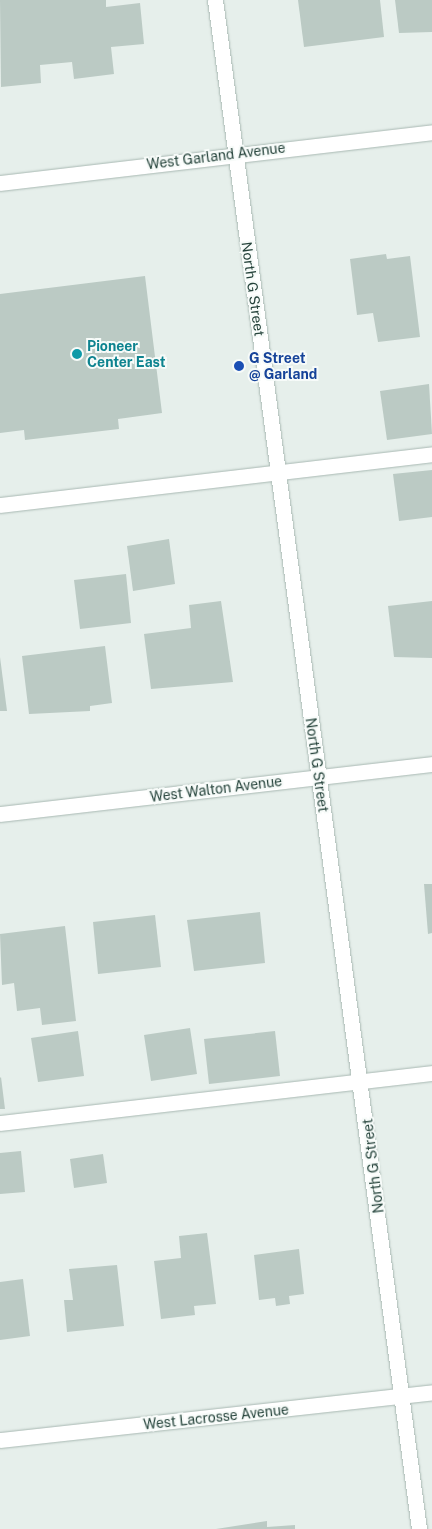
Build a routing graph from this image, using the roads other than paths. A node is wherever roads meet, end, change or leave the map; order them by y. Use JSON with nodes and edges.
{"nodes":[{"id":1,"x":215,"y":0,"type":"edge"},
{"id":2,"x":432,"y":132,"type":"edge"},
{"id":3,"x":235,"y":154,"type":"junction"},
{"id":4,"x":0,"y":183,"type":"edge"},
{"id":5,"x":432,"y":454,"type":"edge"},
{"id":6,"x":278,"y":472,"type":"junction"},
{"id":7,"x":0,"y":505,"type":"edge"},
{"id":8,"x":432,"y":764,"type":"edge"},
{"id":9,"x":319,"y":777,"type":"junction"},
{"id":10,"x":0,"y":814,"type":"edge"},
{"id":11,"x":432,"y":1073,"type":"edge"},
{"id":12,"x":363,"y":1080,"type":"junction"},
{"id":13,"x":0,"y":1123,"type":"edge"},
{"id":14,"x":432,"y":1392,"type":"edge"},
{"id":15,"x":400,"y":1396,"type":"junction"},
{"id":16,"x":0,"y":1440,"type":"edge"},
{"id":17,"x":420,"y":1529,"type":"edge"}],
"edges":[{"from":1,"to":3,"type":"street","name":"North G Street"},
{"from":2,"to":3,"type":"street","name":"West Garland Avenue"},
{"from":3,"to":4,"type":"street","name":"West Garland Avenue"},
{"from":3,"to":6,"type":"street","name":"North G Street"},
{"from":5,"to":6,"type":"street"},
{"from":6,"to":7,"type":"street"},
{"from":6,"to":9,"type":"street","name":"North G Street"},
{"from":8,"to":9,"type":"street","name":"West Walton Avenue"},
{"from":9,"to":10,"type":"street","name":"West Walton Avenue"},
{"from":9,"to":12,"type":"street","name":"North G Street"},
{"from":11,"to":12,"type":"street"},
{"from":12,"to":13,"type":"street"},
{"from":12,"to":15,"type":"street","name":"North G Street"},
{"from":14,"to":15,"type":"street","name":"West Lacrosse Avenue"},
{"from":15,"to":16,"type":"street","name":"West Lacrosse Avenue"},
{"from":15,"to":17,"type":"street","name":"North G Street"}]}
